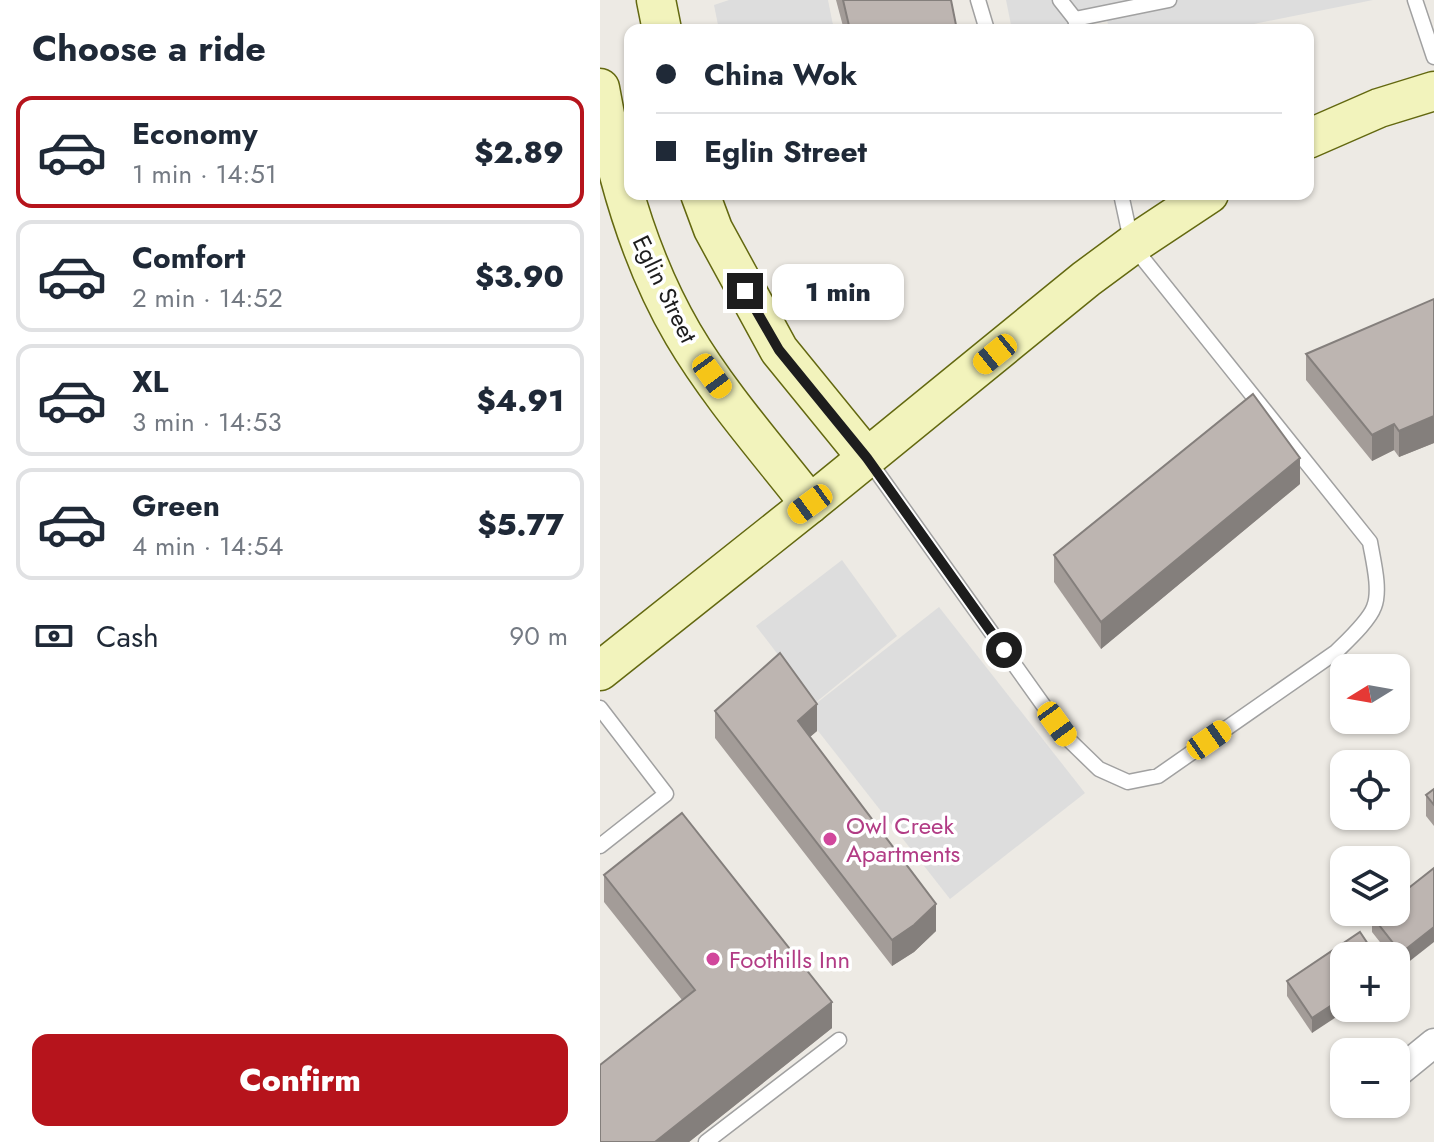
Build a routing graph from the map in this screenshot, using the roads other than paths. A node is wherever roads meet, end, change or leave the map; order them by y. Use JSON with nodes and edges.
{"nodes":[{"id":1,"x":656,"y":0,"type":"edge"},
{"id":2,"x":978,"y":0,"type":"edge"},
{"id":3,"x":1060,"y":0,"type":"edge"},
{"id":4,"x":1165,"y":0,"type":"edge"},
{"id":5,"x":1415,"y":0,"type":"edge"},
{"id":6,"x":661,"y":24,"type":"edge"},
{"id":7,"x":985,"y":24,"type":"edge"},
{"id":8,"x":1077,"y":24,"type":"edge"},
{"id":9,"x":1434,"y":57,"type":"edge"},
{"id":10,"x":600,"y":88,"type":"edge"},
{"id":11,"x":1434,"y":91,"type":"edge"},
{"id":12,"x":1314,"y":136,"type":"edge"},
{"id":13,"x":624,"y":193,"type":"edge"},
{"id":14,"x":626,"y":200,"type":"edge"},
{"id":15,"x":702,"y":200,"type":"edge"},
{"id":16,"x":1122,"y":200,"type":"edge"},
{"id":17,"x":1200,"y":200,"type":"edge"},
{"id":18,"x":1132,"y":245,"type":"junction"},
{"id":19,"x":867,"y":458,"type":"junction"},
{"id":20,"x":810,"y":504,"type":"junction"},
{"id":21,"x":600,"y":671,"type":"edge"},
{"id":22,"x":600,"y":708,"type":"edge"},
{"id":23,"x":600,"y":846,"type":"edge"},
{"id":24,"x":839,"y":1040,"type":"dead end"},
{"id":25,"x":1434,"y":1043,"type":"edge"},
{"id":26,"x":1410,"y":1063,"type":"edge"},
{"id":27,"x":706,"y":1142,"type":"edge"}],
"edges":[{"from":1,"to":6,"type":"main road"},
{"from":2,"to":7,"type":"lane"},
{"from":3,"to":8,"type":"lane"},
{"from":4,"to":8,"type":"lane"},
{"from":5,"to":9,"type":"lane"},
{"from":10,"to":13,"type":"main road","name":"Eglin Street"},
{"from":11,"to":12,"type":"main road"},
{"from":14,"to":20,"type":"main road","name":"Eglin Street"},
{"from":15,"to":19,"type":"main road"},
{"from":16,"to":18,"type":"lane"},
{"from":17,"to":18,"type":"main road"},
{"from":18,"to":19,"type":"main road"},
{"from":18,"to":19,"type":"lane"},
{"from":19,"to":20,"type":"main road"},
{"from":20,"to":21,"type":"main road"},
{"from":22,"to":23,"type":"lane"},
{"from":24,"to":27,"type":"lane"},
{"from":25,"to":26,"type":"street"}]}
